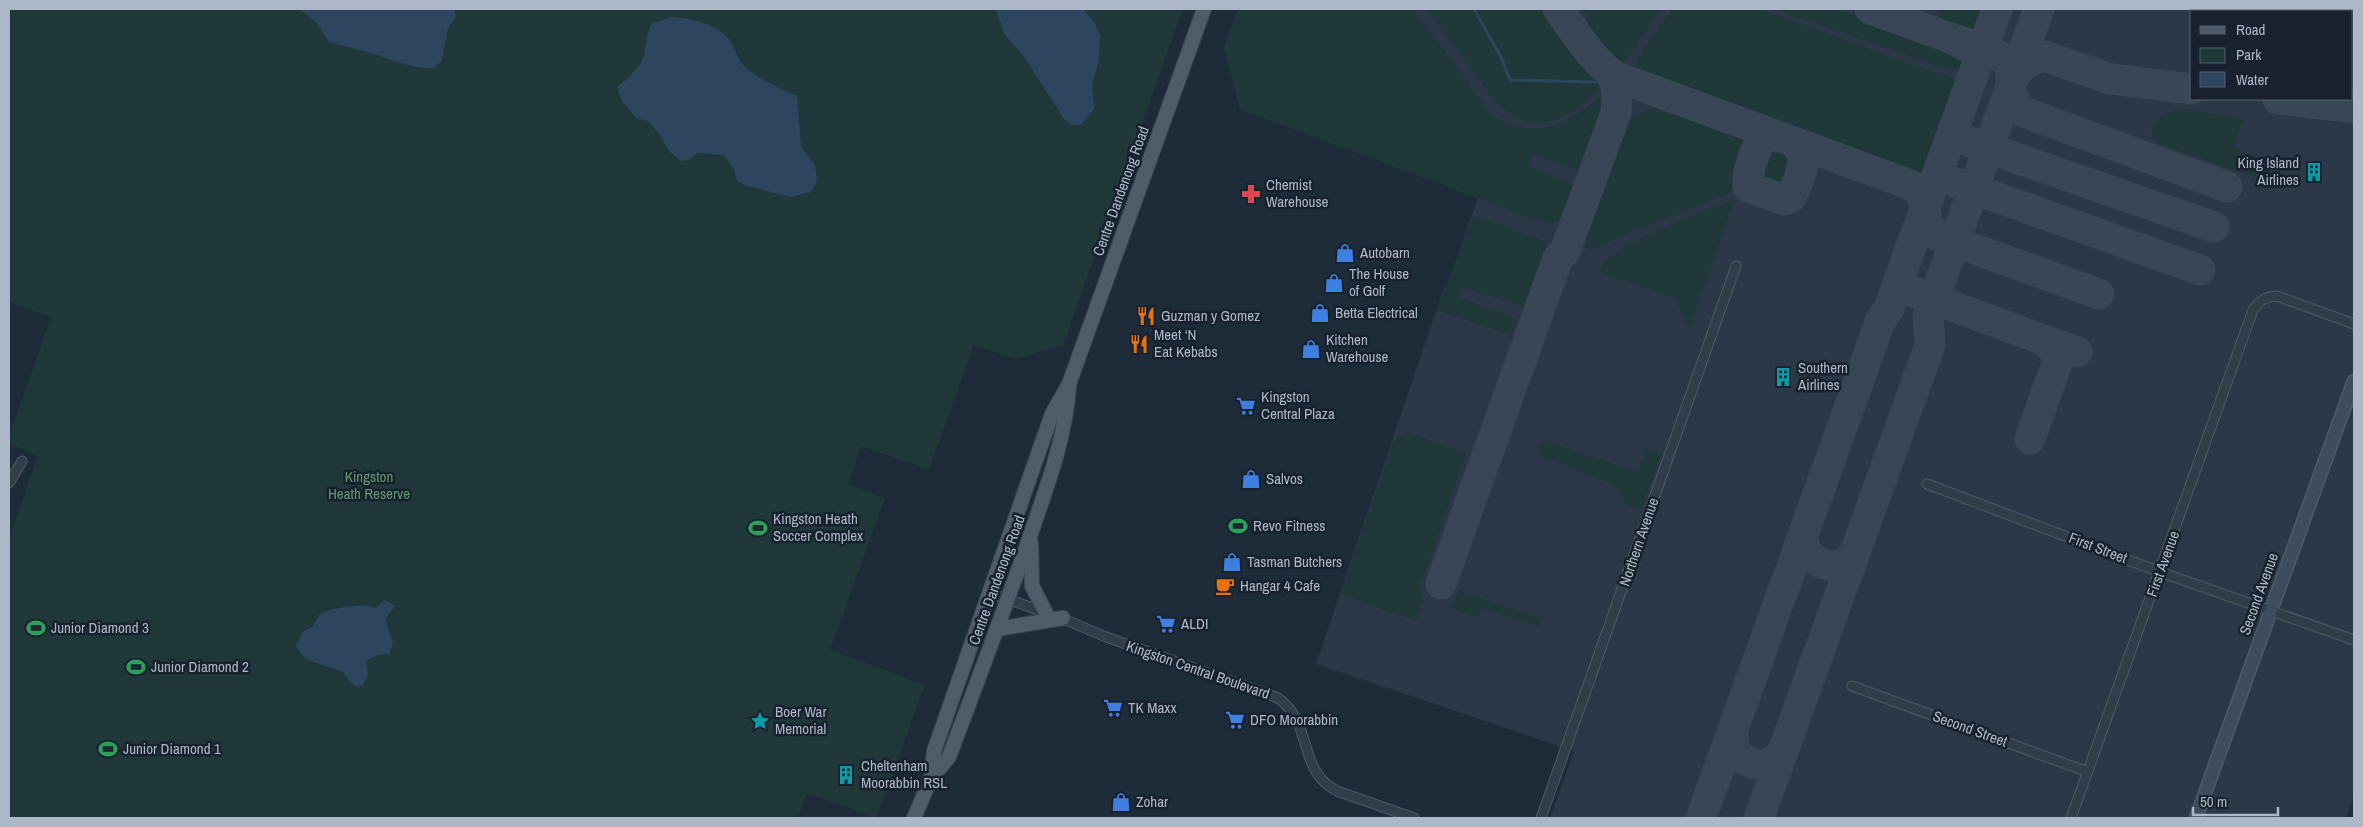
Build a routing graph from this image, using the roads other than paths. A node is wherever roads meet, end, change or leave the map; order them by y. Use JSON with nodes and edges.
{"nodes":[{"id":1,"x":1204,"y":9,"type":"edge"},
{"id":2,"x":1736,"y":266,"type":"dead end"},
{"id":3,"x":2354,"y":324,"type":"edge"},
{"id":4,"x":2354,"y":381,"type":"edge"},
{"id":5,"x":1069,"y":384,"type":"junction"},
{"id":6,"x":22,"y":460,"type":"dead end"},
{"id":7,"x":9,"y":483,"type":"edge"},
{"id":8,"x":1927,"y":484,"type":"dead end"},
{"id":9,"x":1031,"y":532,"type":"junction"},
{"id":10,"x":2160,"y":572,"type":"junction"},
{"id":11,"x":990,"y":593,"type":"junction"},
{"id":12,"x":1007,"y":599,"type":"junction"},
{"id":13,"x":2270,"y":610,"type":"junction"},
{"id":14,"x":1046,"y":612,"type":"junction"},
{"id":15,"x":1063,"y":618,"type":"junction"},
{"id":16,"x":997,"y":629,"type":"junction"},
{"id":17,"x":2354,"y":640,"type":"edge"},
{"id":18,"x":1852,"y":686,"type":"dead end"},
{"id":19,"x":2088,"y":772,"type":"junction"},
{"id":20,"x":931,"y":778,"type":"junction"},
{"id":21,"x":914,"y":818,"type":"edge"},
{"id":22,"x":1414,"y":818,"type":"edge"},
{"id":23,"x":1541,"y":818,"type":"edge"},
{"id":24,"x":2072,"y":818,"type":"edge"},
{"id":25,"x":2196,"y":818,"type":"edge"}],
"edges":[{"from":1,"to":5,"type":"main road","name":"Centre Dandenong Road"},
{"from":2,"to":23,"type":"street","name":"Northern Avenue"},
{"from":3,"to":10,"type":"street","name":"First Avenue"},
{"from":4,"to":13,"type":"main road","name":"Second Avenue"},
{"from":5,"to":9,"type":"main road","name":"Centre Dandenong Road"},
{"from":5,"to":11,"type":"main road","name":"Centre Dandenong Road"},
{"from":6,"to":7,"type":"street"},
{"from":8,"to":10,"type":"street","name":"First Street"},
{"from":9,"to":12,"type":"main road","name":"Centre Dandenong Road"},
{"from":9,"to":14,"type":"main road"},
{"from":10,"to":13,"type":"street","name":"First Street"},
{"from":10,"to":19,"type":"street","name":"First Avenue"},
{"from":11,"to":12,"type":"street","name":"Kingston Central Boulevard"},
{"from":11,"to":20,"type":"main road","name":"Centre Dandenong Road"},
{"from":12,"to":14,"type":"street","name":"Kingston Central Boulevard"},
{"from":12,"to":16,"type":"main road","name":"Centre Dandenong Road"},
{"from":13,"to":17,"type":"street","name":"First Street"},
{"from":13,"to":25,"type":"main road","name":"Second Avenue"},
{"from":14,"to":15,"type":"street","name":"Kingston Central Boulevard"},
{"from":15,"to":16,"type":"main road"},
{"from":15,"to":22,"type":"street","name":"Kingston Central Boulevard"},
{"from":16,"to":20,"type":"main road","name":"Centre Dandenong Road"},
{"from":18,"to":19,"type":"street","name":"Second Street"},
{"from":19,"to":24,"type":"street","name":"First Avenue"},
{"from":20,"to":21,"type":"main road","name":"Centre Dandenong Road"}]}
